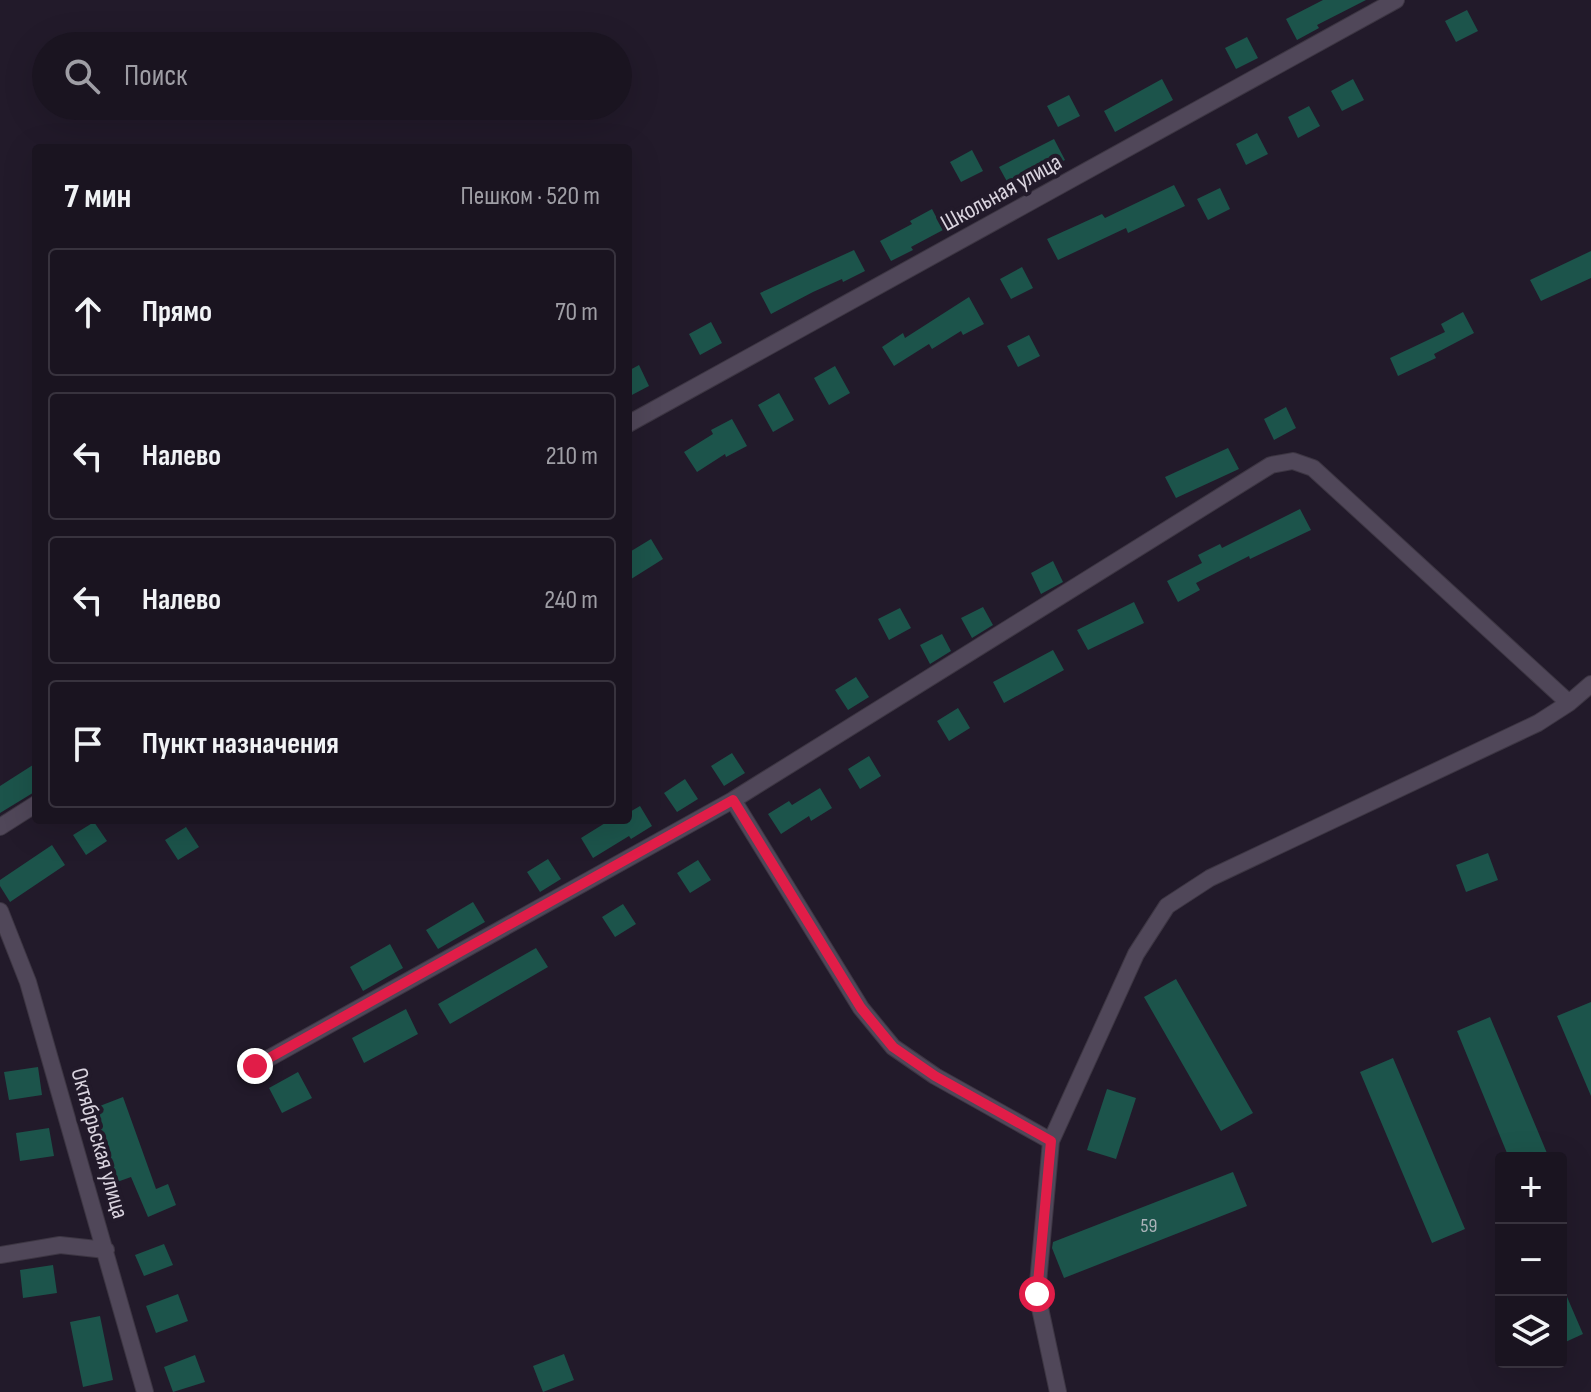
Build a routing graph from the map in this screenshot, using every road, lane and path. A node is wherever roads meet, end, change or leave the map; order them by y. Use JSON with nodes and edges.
{"nodes":[{"id":1,"x":1396,"y":0,"type":"edge"},
{"id":2,"x":632,"y":422,"type":"edge"},
{"id":3,"x":1591,"y":684,"type":"edge"},
{"id":4,"x":1569,"y":703,"type":"junction"},
{"id":5,"x":733,"y":800,"type":"junction"},
{"id":6,"x":32,"y":807,"type":"edge"},
{"id":7,"x":0,"y":827,"type":"edge"},
{"id":8,"x":0,"y":911,"type":"edge"},
{"id":9,"x":255,"y":1066,"type":"dead end"},
{"id":10,"x":1051,"y":1141,"type":"junction"},
{"id":11,"x":106,"y":1250,"type":"junction"},
{"id":12,"x":0,"y":1255,"type":"edge"},
{"id":13,"x":145,"y":1392,"type":"edge"},
{"id":14,"x":1058,"y":1392,"type":"edge"}],
"edges":[{"from":1,"to":2,"type":"street","name":"Школьная улица"},
{"from":3,"to":4,"type":"street"},
{"from":4,"to":5,"type":"street"},
{"from":4,"to":10,"type":"street"},
{"from":5,"to":9,"type":"street"},
{"from":5,"to":10,"type":"street"},
{"from":6,"to":7,"type":"street"},
{"from":8,"to":11,"type":"street","name":"Октябрьская улица"},
{"from":10,"to":14,"type":"street"},
{"from":11,"to":12,"type":"street"},
{"from":11,"to":13,"type":"street","name":"Октябрьская улица"}]}
